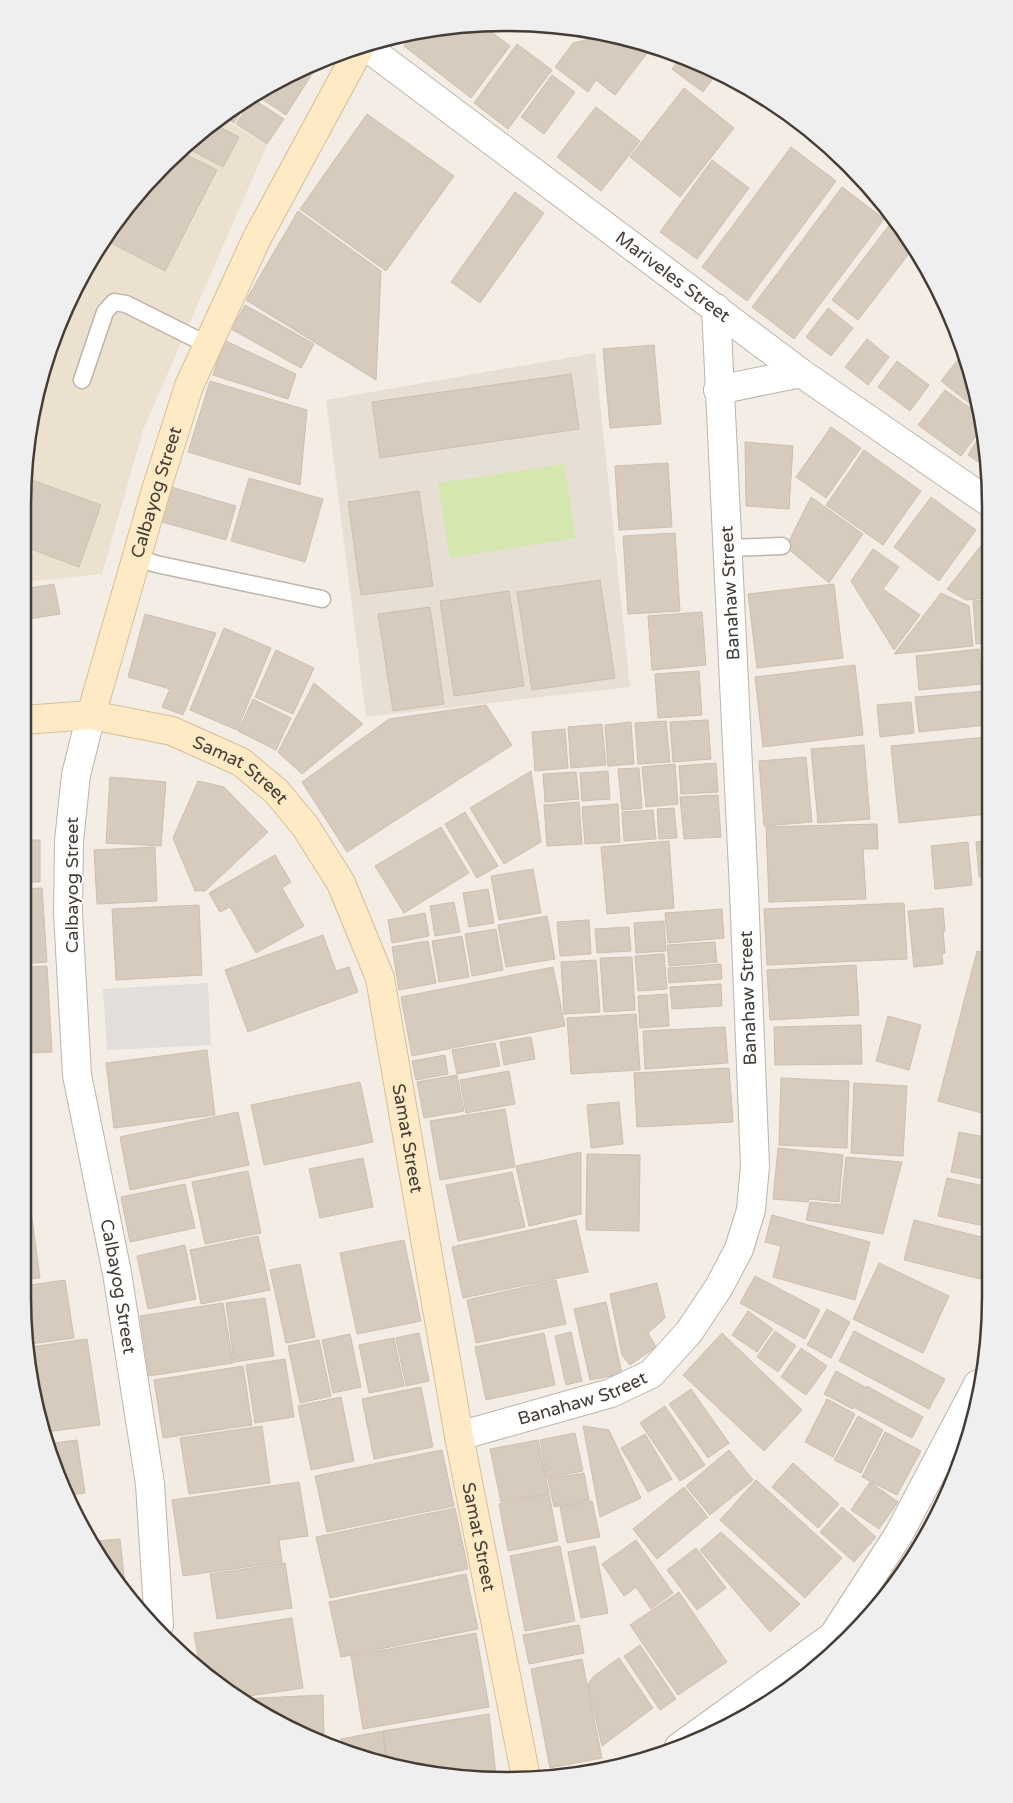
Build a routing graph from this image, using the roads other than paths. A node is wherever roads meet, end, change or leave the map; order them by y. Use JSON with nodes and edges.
{"nodes":[{"id":1,"x":370,"y":51,"type":"edge"},
{"id":2,"x":358,"y":55,"type":"edge"},
{"id":3,"x":716,"y":308,"type":"junction"},
{"id":4,"x":208,"y":345,"type":"junction"},
{"id":5,"x":802,"y":372,"type":"junction"},
{"id":6,"x":82,"y":380,"type":"dead end"},
{"id":7,"x":718,"y":390,"type":"junction"},
{"id":8,"x":982,"y":497,"type":"edge"},
{"id":9,"x":782,"y":546,"type":"dead end"},
{"id":10,"x":728,"y":548,"type":"junction"},
{"id":11,"x":136,"y":557,"type":"junction"},
{"id":12,"x":322,"y":599,"type":"dead end"},
{"id":13,"x":91,"y":715,"type":"junction"},
{"id":14,"x":31,"y":719,"type":"edge"},
{"id":15,"x":971,"y":1397,"type":"edge"},
{"id":16,"x":459,"y":1436,"type":"junction"},
{"id":17,"x":159,"y":1621,"type":"edge"},
{"id":18,"x":840,"y":1634,"type":"edge"},
{"id":19,"x":729,"y":1716,"type":"edge"},
{"id":20,"x":525,"y":1771,"type":"edge"}],
"edges":[{"from":1,"to":3,"type":"street","name":"Mariveles Street"},
{"from":2,"to":4,"type":"street","name":"Calbayog Street"},
{"from":3,"to":5,"type":"street","name":"Mariveles Street"},
{"from":3,"to":7,"type":"street","name":"Banahaw Street"},
{"from":4,"to":6,"type":"lane"},
{"from":4,"to":11,"type":"street","name":"Calbayog Street"},
{"from":5,"to":7,"type":"street"},
{"from":5,"to":8,"type":"street","name":"Mariveles Street"},
{"from":7,"to":10,"type":"street","name":"Banahaw Street"},
{"from":9,"to":10,"type":"lane"},
{"from":10,"to":16,"type":"street","name":"Banahaw Street"},
{"from":11,"to":12,"type":"lane"},
{"from":11,"to":13,"type":"street","name":"Calbayog Street"},
{"from":13,"to":14,"type":"street","name":"Samat Street"},
{"from":13,"to":16,"type":"street","name":"Samat Street"},
{"from":13,"to":17,"type":"street","name":"Calbayog Street"},
{"from":15,"to":18,"type":"street"},
{"from":16,"to":20,"type":"street","name":"Samat Street"},
{"from":18,"to":19,"type":"street"}]}
